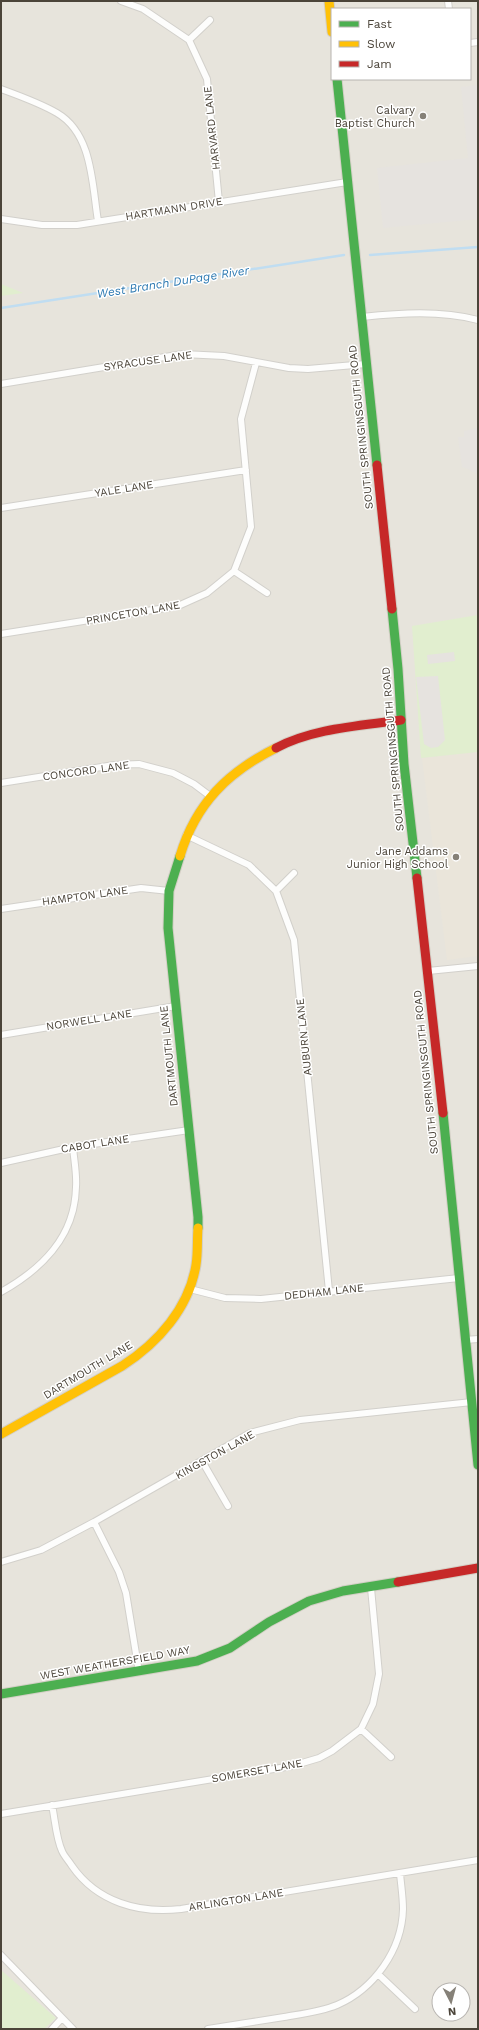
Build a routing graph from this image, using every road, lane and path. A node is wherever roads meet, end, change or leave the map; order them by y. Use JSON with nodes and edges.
{"nodes":[{"id":1,"x":121,"y":1,"type":"edge"},
{"id":2,"x":329,"y":1,"type":"edge"},
{"id":3,"x":210,"y":20,"type":"dead end"},
{"id":4,"x":331,"y":22,"type":"edge"},
{"id":5,"x":189,"y":40,"type":"junction"},
{"id":6,"x":337,"y":80,"type":"edge"},
{"id":7,"x":1,"y":88,"type":"edge"},
{"id":8,"x":347,"y":182,"type":"junction"},
{"id":9,"x":219,"y":202,"type":"junction"},
{"id":10,"x":1,"y":219,"type":"edge"},
{"id":11,"x":98,"y":221,"type":"junction"},
{"id":12,"x":362,"y":317,"type":"junction"},
{"id":13,"x":478,"y":320,"type":"edge"},
{"id":14,"x":256,"y":363,"type":"junction"},
{"id":15,"x":366,"y":364,"type":"junction"},
{"id":16,"x":1,"y":384,"type":"edge"},
{"id":17,"x":246,"y":470,"type":"junction"},
{"id":18,"x":1,"y":508,"type":"edge"},
{"id":19,"x":234,"y":571,"type":"junction"},
{"id":20,"x":267,"y":593,"type":"dead end"},
{"id":21,"x":1,"y":634,"type":"edge"},
{"id":22,"x":401,"y":720,"type":"junction"},
{"id":23,"x":1,"y":784,"type":"edge"},
{"id":24,"x":210,"y":796,"type":"junction"},
{"id":25,"x":186,"y":835,"type":"junction"},
{"id":26,"x":294,"y":873,"type":"dead end"},
{"id":27,"x":169,"y":891,"type":"junction"},
{"id":28,"x":276,"y":891,"type":"junction"},
{"id":29,"x":1,"y":909,"type":"edge"},
{"id":30,"x":478,"y":966,"type":"edge"},
{"id":31,"x":428,"y":971,"type":"junction"},
{"id":32,"x":176,"y":1006,"type":"junction"},
{"id":33,"x":1,"y":1035,"type":"edge"},
{"id":34,"x":189,"y":1130,"type":"junction"},
{"id":35,"x":73,"y":1147,"type":"junction"},
{"id":36,"x":1,"y":1163,"type":"edge"},
{"id":37,"x":459,"y":1278,"type":"junction"},
{"id":38,"x":190,"y":1289,"type":"junction"},
{"id":39,"x":329,"y":1291,"type":"junction"},
{"id":40,"x":1,"y":1292,"type":"edge"},
{"id":41,"x":478,"y":1339,"type":"edge"},
{"id":42,"x":465,"y":1340,"type":"junction"},
{"id":43,"x":472,"y":1402,"type":"junction"},
{"id":44,"x":1,"y":1434,"type":"edge"},
{"id":45,"x":202,"y":1461,"type":"junction"},
{"id":46,"x":478,"y":1465,"type":"edge"},
{"id":47,"x":228,"y":1506,"type":"dead end"},
{"id":48,"x":94,"y":1522,"type":"junction"},
{"id":49,"x":1,"y":1562,"type":"edge"},
{"id":50,"x":478,"y":1568,"type":"edge"},
{"id":51,"x":371,"y":1588,"type":"junction"},
{"id":52,"x":139,"y":1672,"type":"junction"},
{"id":53,"x":1,"y":1694,"type":"edge"},
{"id":54,"x":361,"y":1728,"type":"junction"},
{"id":55,"x":391,"y":1757,"type":"dead end"},
{"id":56,"x":52,"y":1806,"type":"junction"},
{"id":57,"x":1,"y":1814,"type":"edge"},
{"id":58,"x":478,"y":1860,"type":"edge"},
{"id":59,"x":400,"y":1873,"type":"junction"},
{"id":60,"x":1,"y":1955,"type":"edge"},
{"id":61,"x":378,"y":1975,"type":"junction"},
{"id":62,"x":415,"y":2009,"type":"dead end"},
{"id":63,"x":62,"y":2018,"type":"junction"},
{"id":64,"x":52,"y":2029,"type":"edge"},
{"id":65,"x":73,"y":2029,"type":"edge"},
{"id":66,"x":208,"y":2029,"type":"edge"}],
"edges":[{"from":1,"to":5,"type":"street"},
{"from":2,"to":4,"type":"street"},
{"from":3,"to":5,"type":"street"},
{"from":5,"to":9,"type":"street","name":"HARVARD LANE"},
{"from":6,"to":8,"type":"street","name":"SOUTH SPRINGINSGUTH ROAD"},
{"from":7,"to":11,"type":"street"},
{"from":8,"to":9,"type":"street","name":"HARTMANN DRIVE"},
{"from":8,"to":12,"type":"street","name":"SOUTH SPRINGINSGUTH ROAD"},
{"from":9,"to":11,"type":"street","name":"HARTMANN DRIVE"},
{"from":10,"to":11,"type":"street","name":"HARTMANN DRIVE"},
{"from":12,"to":13,"type":"street"},
{"from":12,"to":15,"type":"street","name":"SOUTH SPRINGINSGUTH ROAD"},
{"from":14,"to":15,"type":"street","name":"SYRACUSE LANE"},
{"from":14,"to":16,"type":"street","name":"SYRACUSE LANE"},
{"from":14,"to":17,"type":"street","name":"PRINCETON LANE"},
{"from":15,"to":22,"type":"street","name":"SOUTH SPRINGINSGUTH ROAD"},
{"from":17,"to":18,"type":"street","name":"YALE LANE"},
{"from":17,"to":19,"type":"street","name":"PRINCETON LANE"},
{"from":19,"to":20,"type":"street"},
{"from":19,"to":21,"type":"street","name":"PRINCETON LANE"},
{"from":22,"to":24,"type":"street","name":"DARTMOUTH LANE"},
{"from":22,"to":31,"type":"street","name":"SOUTH SPRINGINSGUTH ROAD"},
{"from":23,"to":24,"type":"street","name":"CONCORD LANE"},
{"from":24,"to":25,"type":"street","name":"DARTMOUTH LANE"},
{"from":25,"to":27,"type":"street","name":"DARTMOUTH LANE"},
{"from":25,"to":28,"type":"street","name":"AUBURN LANE"},
{"from":26,"to":28,"type":"street"},
{"from":27,"to":29,"type":"street","name":"HAMPTON LANE"},
{"from":27,"to":32,"type":"street","name":"DARTMOUTH LANE"},
{"from":28,"to":39,"type":"street","name":"AUBURN LANE"},
{"from":30,"to":31,"type":"street"},
{"from":31,"to":37,"type":"street","name":"SOUTH SPRINGINSGUTH ROAD"},
{"from":32,"to":33,"type":"street","name":"NORWELL LANE"},
{"from":32,"to":34,"type":"street","name":"DARTMOUTH LANE"},
{"from":34,"to":35,"type":"street","name":"CABOT LANE"},
{"from":34,"to":38,"type":"street","name":"DARTMOUTH LANE"},
{"from":35,"to":36,"type":"street","name":"CABOT LANE"},
{"from":35,"to":40,"type":"street"},
{"from":37,"to":39,"type":"street","name":"DEDHAM LANE"},
{"from":37,"to":42,"type":"street","name":"SOUTH SPRINGINSGUTH ROAD"},
{"from":38,"to":39,"type":"street","name":"DEDHAM LANE"},
{"from":38,"to":44,"type":"street","name":"DARTMOUTH LANE"},
{"from":41,"to":42,"type":"street"},
{"from":42,"to":43,"type":"street","name":"SOUTH SPRINGINSGUTH ROAD"},
{"from":43,"to":45,"type":"street","name":"KINGSTON LANE"},
{"from":43,"to":46,"type":"street","name":"SOUTH SPRINGINSGUTH ROAD"},
{"from":45,"to":47,"type":"street"},
{"from":45,"to":48,"type":"street","name":"KINGSTON LANE"},
{"from":48,"to":49,"type":"street","name":"KINGSTON LANE"},
{"from":48,"to":52,"type":"street"},
{"from":50,"to":51,"type":"street","name":"WEST WEATHERSFIELD WAY"},
{"from":51,"to":52,"type":"street","name":"WEST WEATHERSFIELD WAY"},
{"from":51,"to":54,"type":"street","name":"SOMERSET LANE"},
{"from":52,"to":53,"type":"street","name":"WEST WEATHERSFIELD WAY"},
{"from":54,"to":55,"type":"street"},
{"from":54,"to":56,"type":"street","name":"SOMERSET LANE"},
{"from":56,"to":57,"type":"street","name":"SOMERSET LANE"},
{"from":56,"to":59,"type":"street","name":"ARLINGTON LANE"},
{"from":58,"to":59,"type":"street","name":"ARLINGTON LANE"},
{"from":59,"to":61,"type":"street"},
{"from":60,"to":63,"type":"street"},
{"from":61,"to":62,"type":"street"},
{"from":61,"to":66,"type":"street"},
{"from":63,"to":64,"type":"street"},
{"from":63,"to":65,"type":"street"}]}
